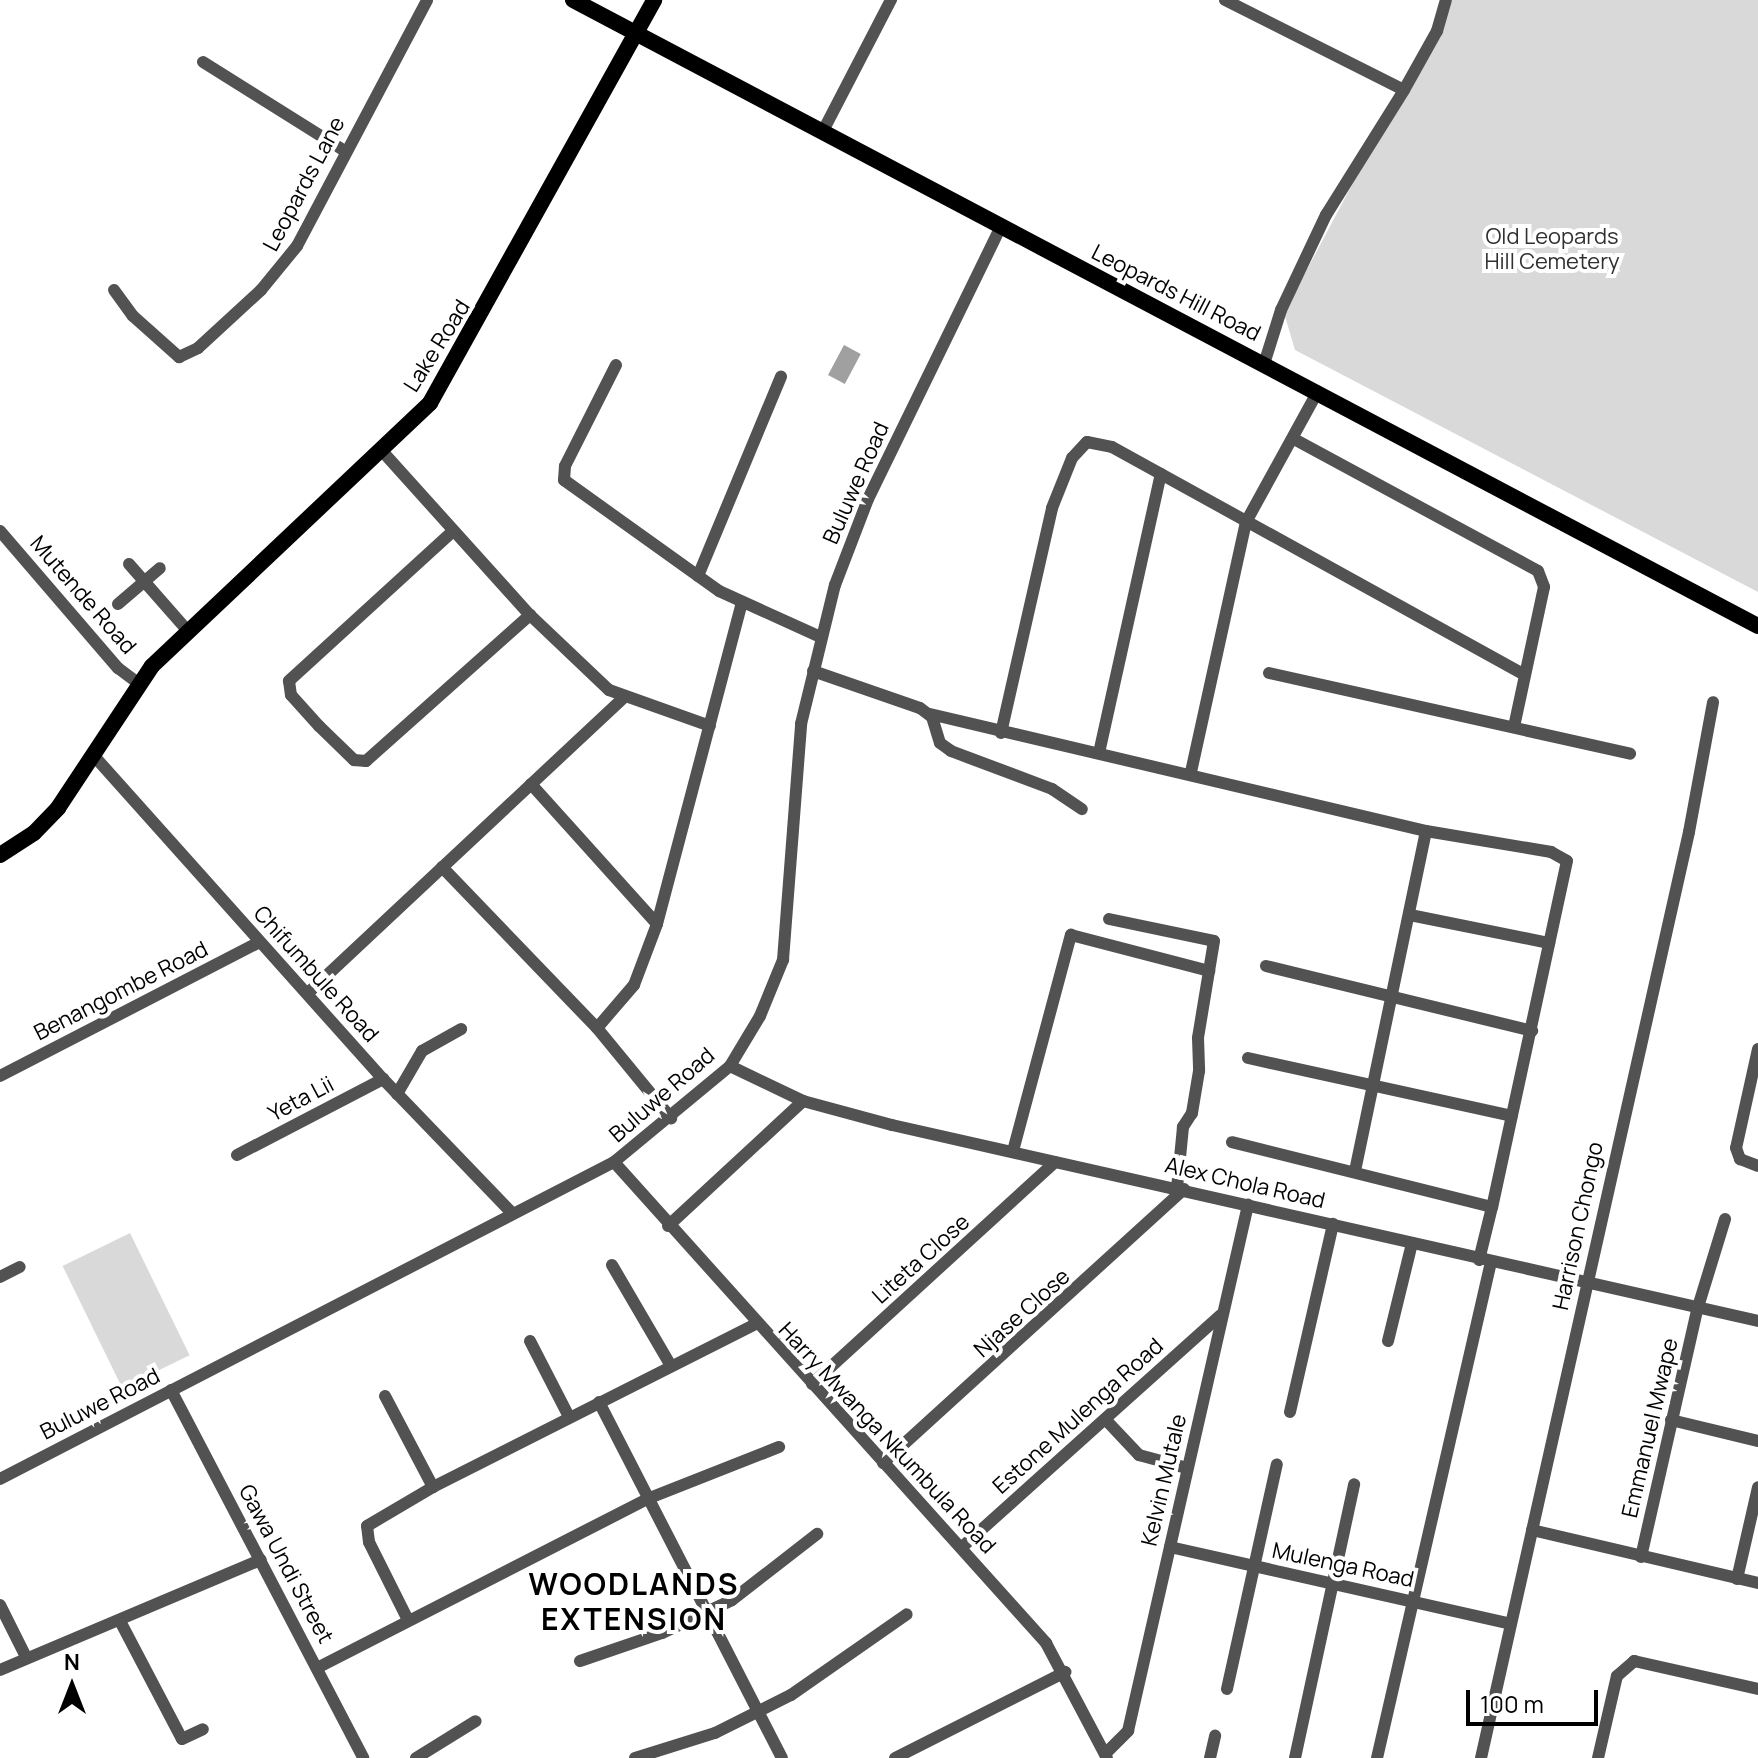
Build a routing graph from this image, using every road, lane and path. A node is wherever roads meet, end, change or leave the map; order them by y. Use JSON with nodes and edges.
{"nodes":[{"id":1,"x":427,"y":0,"type":"edge"},
{"id":2,"x":573,"y":0,"type":"edge"},
{"id":3,"x":891,"y":0,"type":"edge"},
{"id":4,"x":1225,"y":0,"type":"edge"},
{"id":5,"x":1446,"y":0,"type":"edge"},
{"id":6,"x":652,"y":3,"type":"edge"},
{"id":7,"x":605,"y":18,"type":"junction"},
{"id":8,"x":635,"y":33,"type":"junction"},
{"id":9,"x":666,"y":49,"type":"junction"},
{"id":10,"x":620,"y":61,"type":"junction"},
{"id":11,"x":203,"y":62,"type":"dead end"},
{"id":12,"x":1404,"y":90,"type":"junction"},
{"id":13,"x":823,"y":131,"type":"junction"},
{"id":14,"x":345,"y":151,"type":"junction"},
{"id":15,"x":1000,"y":228,"type":"junction"},
{"id":16,"x":114,"y":290,"type":"dead end"},
{"id":17,"x":1264,"y":364,"type":"junction"},
{"id":18,"x":616,"y":365,"type":"dead end"},
{"id":19,"x":781,"y":377,"type":"dead end"},
{"id":20,"x":1318,"y":391,"type":"junction"},
{"id":21,"x":1294,"y":439,"type":"junction"},
{"id":22,"x":383,"y":452,"type":"junction"},
{"id":23,"x":1161,"y":474,"type":"junction"},
{"id":24,"x":1246,"y":522,"type":"junction"},
{"id":25,"x":0,"y":531,"type":"edge"},
{"id":26,"x":452,"y":532,"type":"junction"},
{"id":27,"x":129,"y":564,"type":"dead end"},
{"id":28,"x":160,"y":568,"type":"dead end"},
{"id":29,"x":698,"y":576,"type":"junction"},
{"id":30,"x":144,"y":582,"type":"junction"},
{"id":31,"x":742,"y":602,"type":"junction"},
{"id":32,"x":118,"y":604,"type":"dead end"},
{"id":33,"x":530,"y":615,"type":"junction"},
{"id":34,"x":1758,"y":626,"type":"edge"},
{"id":35,"x":187,"y":630,"type":"junction"},
{"id":36,"x":818,"y":636,"type":"junction"},
{"id":37,"x":813,"y":671,"type":"junction"},
{"id":38,"x":1269,"y":673,"type":"dead end"},
{"id":39,"x":1523,"y":674,"type":"junction"},
{"id":40,"x":138,"y":683,"type":"junction"},
{"id":41,"x":623,"y":698,"type":"junction"},
{"id":42,"x":1713,"y":702,"type":"dead end"},
{"id":43,"x":930,"y":714,"type":"junction"},
{"id":44,"x":710,"y":726,"type":"junction"},
{"id":45,"x":1514,"y":727,"type":"junction"},
{"id":46,"x":1001,"y":733,"type":"junction"},
{"id":47,"x":1099,"y":753,"type":"junction"},
{"id":48,"x":1630,"y":754,"type":"dead end"},
{"id":49,"x":95,"y":757,"type":"junction"},
{"id":50,"x":1191,"y":772,"type":"junction"},
{"id":51,"x":531,"y":784,"type":"junction"},
{"id":52,"x":1082,"y":809,"type":"dead end"},
{"id":53,"x":1426,"y":831,"type":"junction"},
{"id":54,"x":0,"y":855,"type":"edge"},
{"id":55,"x":442,"y":867,"type":"junction"},
{"id":56,"x":1410,"y":915,"type":"junction"},
{"id":57,"x":1109,"y":919,"type":"dead end"},
{"id":58,"x":657,"y":924,"type":"junction"},
{"id":59,"x":260,"y":942,"type":"junction"},
{"id":60,"x":1549,"y":943,"type":"junction"},
{"id":61,"x":1266,"y":966,"type":"dead end"},
{"id":62,"x":1209,"y":971,"type":"junction"},
{"id":63,"x":308,"y":993,"type":"junction"},
{"id":64,"x":1393,"y":999,"type":"junction"},
{"id":65,"x":597,"y":1028,"type":"junction"},
{"id":66,"x":461,"y":1029,"type":"dead end"},
{"id":67,"x":1532,"y":1031,"type":"junction"},
{"id":68,"x":1758,"y":1049,"type":"edge"},
{"id":69,"x":1248,"y":1058,"type":"dead end"},
{"id":70,"x":1756,"y":1064,"type":"edge"},
{"id":71,"x":730,"y":1066,"type":"junction"},
{"id":72,"x":0,"y":1076,"type":"edge"},
{"id":73,"x":383,"y":1079,"type":"junction"},
{"id":74,"x":1372,"y":1086,"type":"junction"},
{"id":75,"x":397,"y":1094,"type":"junction"},
{"id":76,"x":803,"y":1101,"type":"junction"},
{"id":77,"x":1512,"y":1116,"type":"junction"},
{"id":78,"x":671,"y":1118,"type":"junction"},
{"id":79,"x":1232,"y":1142,"type":"dead end"},
{"id":80,"x":1013,"y":1151,"type":"junction"},
{"id":81,"x":237,"y":1155,"type":"dead end"},
{"id":82,"x":614,"y":1162,"type":"junction"},
{"id":83,"x":1055,"y":1162,"type":"junction"},
{"id":84,"x":1758,"y":1166,"type":"edge"},
{"id":85,"x":1355,"y":1171,"type":"junction"},
{"id":86,"x":1181,"y":1189,"type":"junction"},
{"id":87,"x":1248,"y":1205,"type":"junction"},
{"id":88,"x":1492,"y":1207,"type":"junction"},
{"id":89,"x":512,"y":1213,"type":"junction"},
{"id":90,"x":1725,"y":1219,"type":"dead end"},
{"id":91,"x":1333,"y":1224,"type":"junction"},
{"id":92,"x":668,"y":1226,"type":"junction"},
{"id":93,"x":1412,"y":1243,"type":"junction"},
{"id":94,"x":1485,"y":1261,"type":"junction"},
{"id":95,"x":612,"y":1265,"type":"dead end"},
{"id":96,"x":20,"y":1267,"type":"dead end"},
{"id":97,"x":0,"y":1277,"type":"edge"},
{"id":98,"x":1586,"y":1283,"type":"junction"},
{"id":99,"x":1698,"y":1307,"type":"junction"},
{"id":100,"x":1222,"y":1314,"type":"junction"},
{"id":101,"x":1758,"y":1321,"type":"edge"},
{"id":102,"x":755,"y":1324,"type":"junction"},
{"id":103,"x":530,"y":1341,"type":"dead end"},
{"id":104,"x":1388,"y":1341,"type":"dead end"},
{"id":105,"x":671,"y":1366,"type":"junction"},
{"id":106,"x":812,"y":1384,"type":"junction"},
{"id":107,"x":171,"y":1390,"type":"junction"},
{"id":108,"x":385,"y":1396,"type":"dead end"},
{"id":109,"x":599,"y":1402,"type":"junction"},
{"id":110,"x":1290,"y":1412,"type":"dead end"},
{"id":111,"x":569,"y":1417,"type":"junction"},
{"id":112,"x":1105,"y":1419,"type":"junction"},
{"id":113,"x":1671,"y":1420,"type":"junction"},
{"id":114,"x":1758,"y":1441,"type":"edge"},
{"id":115,"x":779,"y":1447,"type":"dead end"},
{"id":116,"x":883,"y":1463,"type":"junction"},
{"id":117,"x":1277,"y":1464,"type":"dead end"},
{"id":118,"x":1187,"y":1468,"type":"junction"},
{"id":119,"x":0,"y":1479,"type":"edge"},
{"id":120,"x":1354,"y":1484,"type":"dead end"},
{"id":121,"x":433,"y":1487,"type":"junction"},
{"id":122,"x":1758,"y":1487,"type":"edge"},
{"id":123,"x":647,"y":1499,"type":"junction"},
{"id":124,"x":1532,"y":1530,"type":"junction"},
{"id":125,"x":817,"y":1534,"type":"dead end"},
{"id":126,"x":1170,"y":1547,"type":"junction"},
{"id":127,"x":961,"y":1548,"type":"junction"},
{"id":128,"x":1641,"y":1557,"type":"junction"},
{"id":129,"x":261,"y":1560,"type":"junction"},
{"id":130,"x":1253,"y":1566,"type":"junction"},
{"id":131,"x":1737,"y":1579,"type":"junction"},
{"id":132,"x":1758,"y":1583,"type":"edge"},
{"id":133,"x":1334,"y":1585,"type":"junction"},
{"id":134,"x":1413,"y":1600,"type":"junction"},
{"id":135,"x":0,"y":1605,"type":"edge"},
{"id":136,"x":706,"y":1613,"type":"junction"},
{"id":137,"x":907,"y":1614,"type":"dead end"},
{"id":138,"x":407,"y":1618,"type":"junction"},
{"id":139,"x":120,"y":1621,"type":"junction"},
{"id":140,"x":1507,"y":1623,"type":"junction"},
{"id":141,"x":26,"y":1657,"type":"junction"},
{"id":142,"x":580,"y":1661,"type":"dead end"},
{"id":143,"x":317,"y":1668,"type":"junction"},
{"id":144,"x":0,"y":1670,"type":"edge"},
{"id":145,"x":1065,"y":1672,"type":"junction"},
{"id":146,"x":1227,"y":1689,"type":"dead end"},
{"id":147,"x":1758,"y":1689,"type":"edge"},
{"id":148,"x":757,"y":1712,"type":"junction"},
{"id":149,"x":476,"y":1721,"type":"dead end"},
{"id":150,"x":203,"y":1729,"type":"dead end"},
{"id":151,"x":1215,"y":1736,"type":"dead end"},
{"id":152,"x":1106,"y":1756,"type":"edge"},
{"id":153,"x":363,"y":1758,"type":"edge"},
{"id":154,"x":416,"y":1758,"type":"edge"},
{"id":155,"x":635,"y":1758,"type":"edge"},
{"id":156,"x":782,"y":1758,"type":"edge"},
{"id":157,"x":895,"y":1758,"type":"edge"},
{"id":158,"x":1210,"y":1758,"type":"edge"},
{"id":159,"x":1295,"y":1758,"type":"edge"},
{"id":160,"x":1377,"y":1758,"type":"edge"},
{"id":161,"x":1481,"y":1758,"type":"edge"},
{"id":162,"x":1598,"y":1758,"type":"edge"}],
"edges":[{"from":1,"to":14,"type":"street","name":"Leopards Lane"},
{"from":2,"to":7,"type":"main road","name":"Leopards Hill Road"},
{"from":3,"to":13,"type":"street"},
{"from":4,"to":12,"type":"street"},
{"from":5,"to":12,"type":"street"},
{"from":6,"to":7,"type":"main road"},
{"from":6,"to":8,"type":"main road","name":"Lake Road"},
{"from":6,"to":9,"type":"main road"},
{"from":7,"to":8,"type":"main road","name":"Leopards Hill Road"},
{"from":7,"to":10,"type":"main road"},
{"from":8,"to":9,"type":"main road","name":"Leopards Hill Road"},
{"from":8,"to":10,"type":"main road","name":"Lake Road"},
{"from":9,"to":10,"type":"main road"},
{"from":9,"to":13,"type":"main road","name":"Leopards Hill Road"},
{"from":10,"to":22,"type":"main road","name":"Lake Road"},
{"from":11,"to":14,"type":"street"},
{"from":12,"to":17,"type":"street"},
{"from":13,"to":15,"type":"main road","name":"Leopards Hill Road"},
{"from":14,"to":16,"type":"street","name":"Leopards Lane"},
{"from":15,"to":17,"type":"main road","name":"Leopards Hill Road"},
{"from":15,"to":36,"type":"street","name":"Buluwe Road"},
{"from":17,"to":20,"type":"main road","name":"Leopards Hill Road"},
{"from":18,"to":29,"type":"street"},
{"from":19,"to":29,"type":"street"},
{"from":20,"to":21,"type":"street"},
{"from":20,"to":34,"type":"main road","name":"Leopards Hill Road"},
{"from":21,"to":24,"type":"street"},
{"from":21,"to":39,"type":"street"},
{"from":22,"to":26,"type":"street"},
{"from":22,"to":35,"type":"main road","name":"Lake Road"},
{"from":23,"to":24,"type":"street"},
{"from":23,"to":46,"type":"street"},
{"from":23,"to":47,"type":"street"},
{"from":24,"to":39,"type":"street"},
{"from":24,"to":50,"type":"street"},
{"from":25,"to":40,"type":"street","name":"Mutende Road"},
{"from":26,"to":33,"type":"street"},
{"from":26,"to":33,"type":"street"},
{"from":27,"to":30,"type":"street"},
{"from":28,"to":30,"type":"street"},
{"from":29,"to":31,"type":"street"},
{"from":30,"to":32,"type":"street"},
{"from":30,"to":35,"type":"street"},
{"from":31,"to":36,"type":"street"},
{"from":31,"to":44,"type":"street"},
{"from":33,"to":41,"type":"street"},
{"from":35,"to":40,"type":"main road","name":"Lake Road"},
{"from":36,"to":37,"type":"street","name":"Buluwe Road"},
{"from":37,"to":43,"type":"street"},
{"from":37,"to":71,"type":"street","name":"Buluwe Road"},
{"from":38,"to":45,"type":"street"},
{"from":39,"to":45,"type":"street"},
{"from":40,"to":49,"type":"main road","name":"Lake Road"},
{"from":41,"to":44,"type":"street"},
{"from":41,"to":51,"type":"street"},
{"from":42,"to":98,"type":"street","name":"Harrison Chongo"},
{"from":43,"to":46,"type":"street"},
{"from":43,"to":52,"type":"street"},
{"from":44,"to":58,"type":"street"},
{"from":45,"to":48,"type":"street"},
{"from":46,"to":47,"type":"street"},
{"from":47,"to":50,"type":"street"},
{"from":49,"to":54,"type":"main road","name":"Lake Road"},
{"from":49,"to":59,"type":"street","name":"Chifumbule Road"},
{"from":50,"to":53,"type":"street"},
{"from":51,"to":55,"type":"street"},
{"from":51,"to":58,"type":"street"},
{"from":53,"to":56,"type":"street"},
{"from":53,"to":60,"type":"street"},
{"from":55,"to":63,"type":"street"},
{"from":55,"to":65,"type":"street"},
{"from":56,"to":60,"type":"street"},
{"from":56,"to":64,"type":"street"},
{"from":57,"to":62,"type":"street"},
{"from":58,"to":65,"type":"street"},
{"from":59,"to":63,"type":"street","name":"Chifumbule Road"},
{"from":59,"to":72,"type":"street","name":"Benangombe Road"},
{"from":60,"to":67,"type":"street"},
{"from":61,"to":64,"type":"street"},
{"from":62,"to":80,"type":"street"},
{"from":62,"to":86,"type":"street"},
{"from":63,"to":73,"type":"street","name":"Chifumbule Road"},
{"from":64,"to":67,"type":"street"},
{"from":64,"to":74,"type":"street"},
{"from":65,"to":78,"type":"street"},
{"from":66,"to":75,"type":"street"},
{"from":67,"to":77,"type":"street"},
{"from":68,"to":70,"type":"street"},
{"from":69,"to":74,"type":"street"},
{"from":70,"to":84,"type":"street"},
{"from":71,"to":76,"type":"street","name":"Alex Chola Road"},
{"from":71,"to":78,"type":"street","name":"Buluwe Road"},
{"from":73,"to":75,"type":"street","name":"Chifumbule Road"},
{"from":73,"to":81,"type":"street","name":"Yeta Lii"},
{"from":74,"to":77,"type":"street"},
{"from":74,"to":85,"type":"street"},
{"from":75,"to":89,"type":"street","name":"Chifumbule Road"},
{"from":76,"to":80,"type":"street","name":"Alex Chola Road"},
{"from":76,"to":92,"type":"street"},
{"from":77,"to":88,"type":"street"},
{"from":78,"to":82,"type":"street","name":"Buluwe Road"},
{"from":79,"to":85,"type":"street"},
{"from":80,"to":83,"type":"street","name":"Alex Chola Road"},
{"from":82,"to":89,"type":"street","name":"Buluwe Road"},
{"from":82,"to":92,"type":"street","name":"Harry Mwanga Nkumbula Road"},
{"from":83,"to":86,"type":"street","name":"Alex Chola Road"},
{"from":83,"to":106,"type":"street","name":"Liteta Close"},
{"from":85,"to":88,"type":"street"},
{"from":86,"to":87,"type":"street","name":"Alex Chola Road"},
{"from":86,"to":116,"type":"street","name":"Njase Close"},
{"from":87,"to":91,"type":"street","name":"Alex Chola Road"},
{"from":87,"to":100,"type":"street","name":"Kelvin Mutale"},
{"from":88,"to":94,"type":"street"},
{"from":89,"to":107,"type":"street","name":"Buluwe Road"},
{"from":90,"to":99,"type":"street","name":"Emmanuel Mwape"},
{"from":91,"to":93,"type":"street","name":"Alex Chola Road"},
{"from":91,"to":110,"type":"street"},
{"from":92,"to":102,"type":"street","name":"Harry Mwanga Nkumbula Road"},
{"from":93,"to":94,"type":"street","name":"Alex Chola Road"},
{"from":93,"to":104,"type":"street"},
{"from":94,"to":98,"type":"street","name":"Alex Chola Road"},
{"from":94,"to":134,"type":"street"},
{"from":95,"to":105,"type":"street"},
{"from":96,"to":97,"type":"street"},
{"from":98,"to":99,"type":"street","name":"Alex Chola Road"},
{"from":98,"to":124,"type":"street","name":"Harrison Chongo"},
{"from":99,"to":101,"type":"street","name":"Alex Chola Road"},
{"from":99,"to":113,"type":"street","name":"Emmanuel Mwape"},
{"from":100,"to":112,"type":"street","name":"Estone Mulenga Road"},
{"from":100,"to":118,"type":"street","name":"Kelvin Mutale"},
{"from":102,"to":105,"type":"street"},
{"from":102,"to":106,"type":"street","name":"Harry Mwanga Nkumbula Road"},
{"from":103,"to":111,"type":"street"},
{"from":105,"to":109,"type":"street"},
{"from":106,"to":116,"type":"street","name":"Harry Mwanga Nkumbula Road"},
{"from":107,"to":119,"type":"street","name":"Buluwe Road"},
{"from":107,"to":129,"type":"street","name":"Gawa Undi Street"},
{"from":108,"to":121,"type":"street"},
{"from":109,"to":111,"type":"street"},
{"from":109,"to":123,"type":"street"},
{"from":111,"to":121,"type":"street"},
{"from":112,"to":118,"type":"street"},
{"from":112,"to":127,"type":"street","name":"Estone Mulenga Road"},
{"from":113,"to":114,"type":"street"},
{"from":113,"to":128,"type":"street","name":"Emmanuel Mwape"},
{"from":115,"to":123,"type":"street"},
{"from":116,"to":127,"type":"street","name":"Harry Mwanga Nkumbula Road"},
{"from":117,"to":130,"type":"street"},
{"from":118,"to":126,"type":"street","name":"Kelvin Mutale"},
{"from":120,"to":133,"type":"street"},
{"from":121,"to":138,"type":"street"},
{"from":122,"to":131,"type":"street"},
{"from":123,"to":136,"type":"street"},
{"from":123,"to":138,"type":"street"},
{"from":124,"to":128,"type":"street"},
{"from":124,"to":140,"type":"street","name":"Harrison Chongo"},
{"from":125,"to":136,"type":"street"},
{"from":126,"to":130,"type":"street","name":"Mulenga Road"},
{"from":126,"to":152,"type":"street","name":"Kelvin Mutale"},
{"from":127,"to":145,"type":"street","name":"Harry Mwanga Nkumbula Road"},
{"from":128,"to":131,"type":"street"},
{"from":129,"to":139,"type":"street"},
{"from":129,"to":143,"type":"street","name":"Gawa Undi Street"},
{"from":130,"to":133,"type":"street","name":"Mulenga Road"},
{"from":130,"to":146,"type":"street"},
{"from":131,"to":132,"type":"street"},
{"from":133,"to":134,"type":"street","name":"Mulenga Road"},
{"from":133,"to":159,"type":"street"},
{"from":134,"to":140,"type":"street","name":"Mulenga Road"},
{"from":134,"to":160,"type":"street"},
{"from":135,"to":141,"type":"street"},
{"from":136,"to":142,"type":"street"},
{"from":136,"to":148,"type":"street"},
{"from":137,"to":148,"type":"street"},
{"from":138,"to":143,"type":"street"},
{"from":139,"to":141,"type":"street"},
{"from":139,"to":150,"type":"street"},
{"from":140,"to":161,"type":"street","name":"Harrison Chongo"},
{"from":141,"to":144,"type":"street"},
{"from":143,"to":153,"type":"street","name":"Gawa Undi Street"},
{"from":145,"to":152,"type":"street","name":"Harry Mwanga Nkumbula Road"},
{"from":145,"to":157,"type":"street"},
{"from":147,"to":162,"type":"street"},
{"from":148,"to":155,"type":"street"},
{"from":148,"to":156,"type":"street"},
{"from":149,"to":154,"type":"street"},
{"from":151,"to":158,"type":"street"}]}
